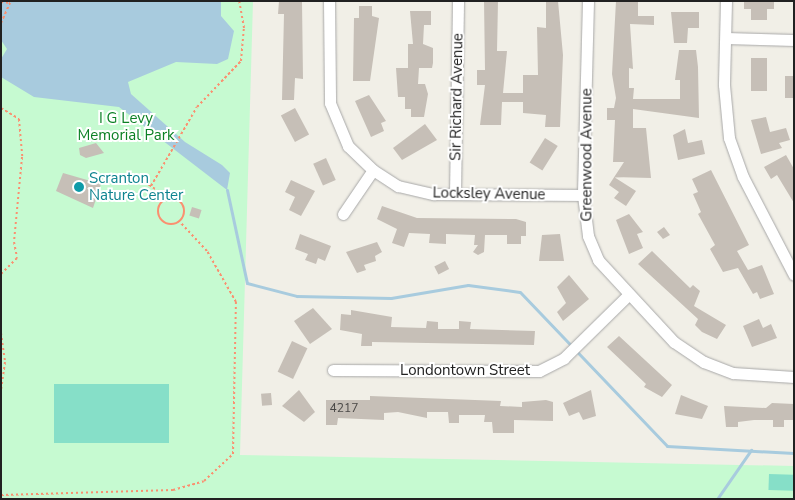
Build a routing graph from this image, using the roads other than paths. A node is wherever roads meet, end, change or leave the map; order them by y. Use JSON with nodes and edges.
{"nodes":[{"id":1,"x":329,"y":1,"type":"edge"},
{"id":2,"x":458,"y":1,"type":"edge"},
{"id":3,"x":588,"y":1,"type":"edge"},
{"id":4,"x":726,"y":1,"type":"edge"},
{"id":5,"x":726,"y":38,"type":"junction"},
{"id":6,"x":794,"y":40,"type":"edge"},
{"id":7,"x":372,"y":170,"type":"junction"},
{"id":8,"x":455,"y":194,"type":"junction"},
{"id":9,"x":584,"y":195,"type":"junction"},
{"id":10,"x":343,"y":214,"type":"dead end"},
{"id":11,"x":792,"y":262,"type":"edge"},
{"id":12,"x":794,"y":275,"type":"edge"},
{"id":13,"x":628,"y":295,"type":"junction"},
{"id":14,"x":333,"y":370,"type":"dead end"},
{"id":15,"x":794,"y":377,"type":"edge"}],
"edges":[{"from":1,"to":7,"type":"street","name":"Locksley Avenue"},
{"from":2,"to":8,"type":"street","name":"Sir Richard Avenue"},
{"from":3,"to":9,"type":"street","name":"Greenwood Avenue"},
{"from":4,"to":5,"type":"street"},
{"from":5,"to":6,"type":"street"},
{"from":5,"to":11,"type":"street"},
{"from":7,"to":8,"type":"street","name":"Locksley Avenue"},
{"from":7,"to":10,"type":"street"},
{"from":8,"to":9,"type":"street","name":"Locksley Avenue"},
{"from":9,"to":13,"type":"street","name":"Greenwood Avenue"},
{"from":11,"to":12,"type":"street"},
{"from":13,"to":14,"type":"street","name":"Londontown Street"},
{"from":13,"to":15,"type":"street","name":"Greenwood Avenue"}]}
